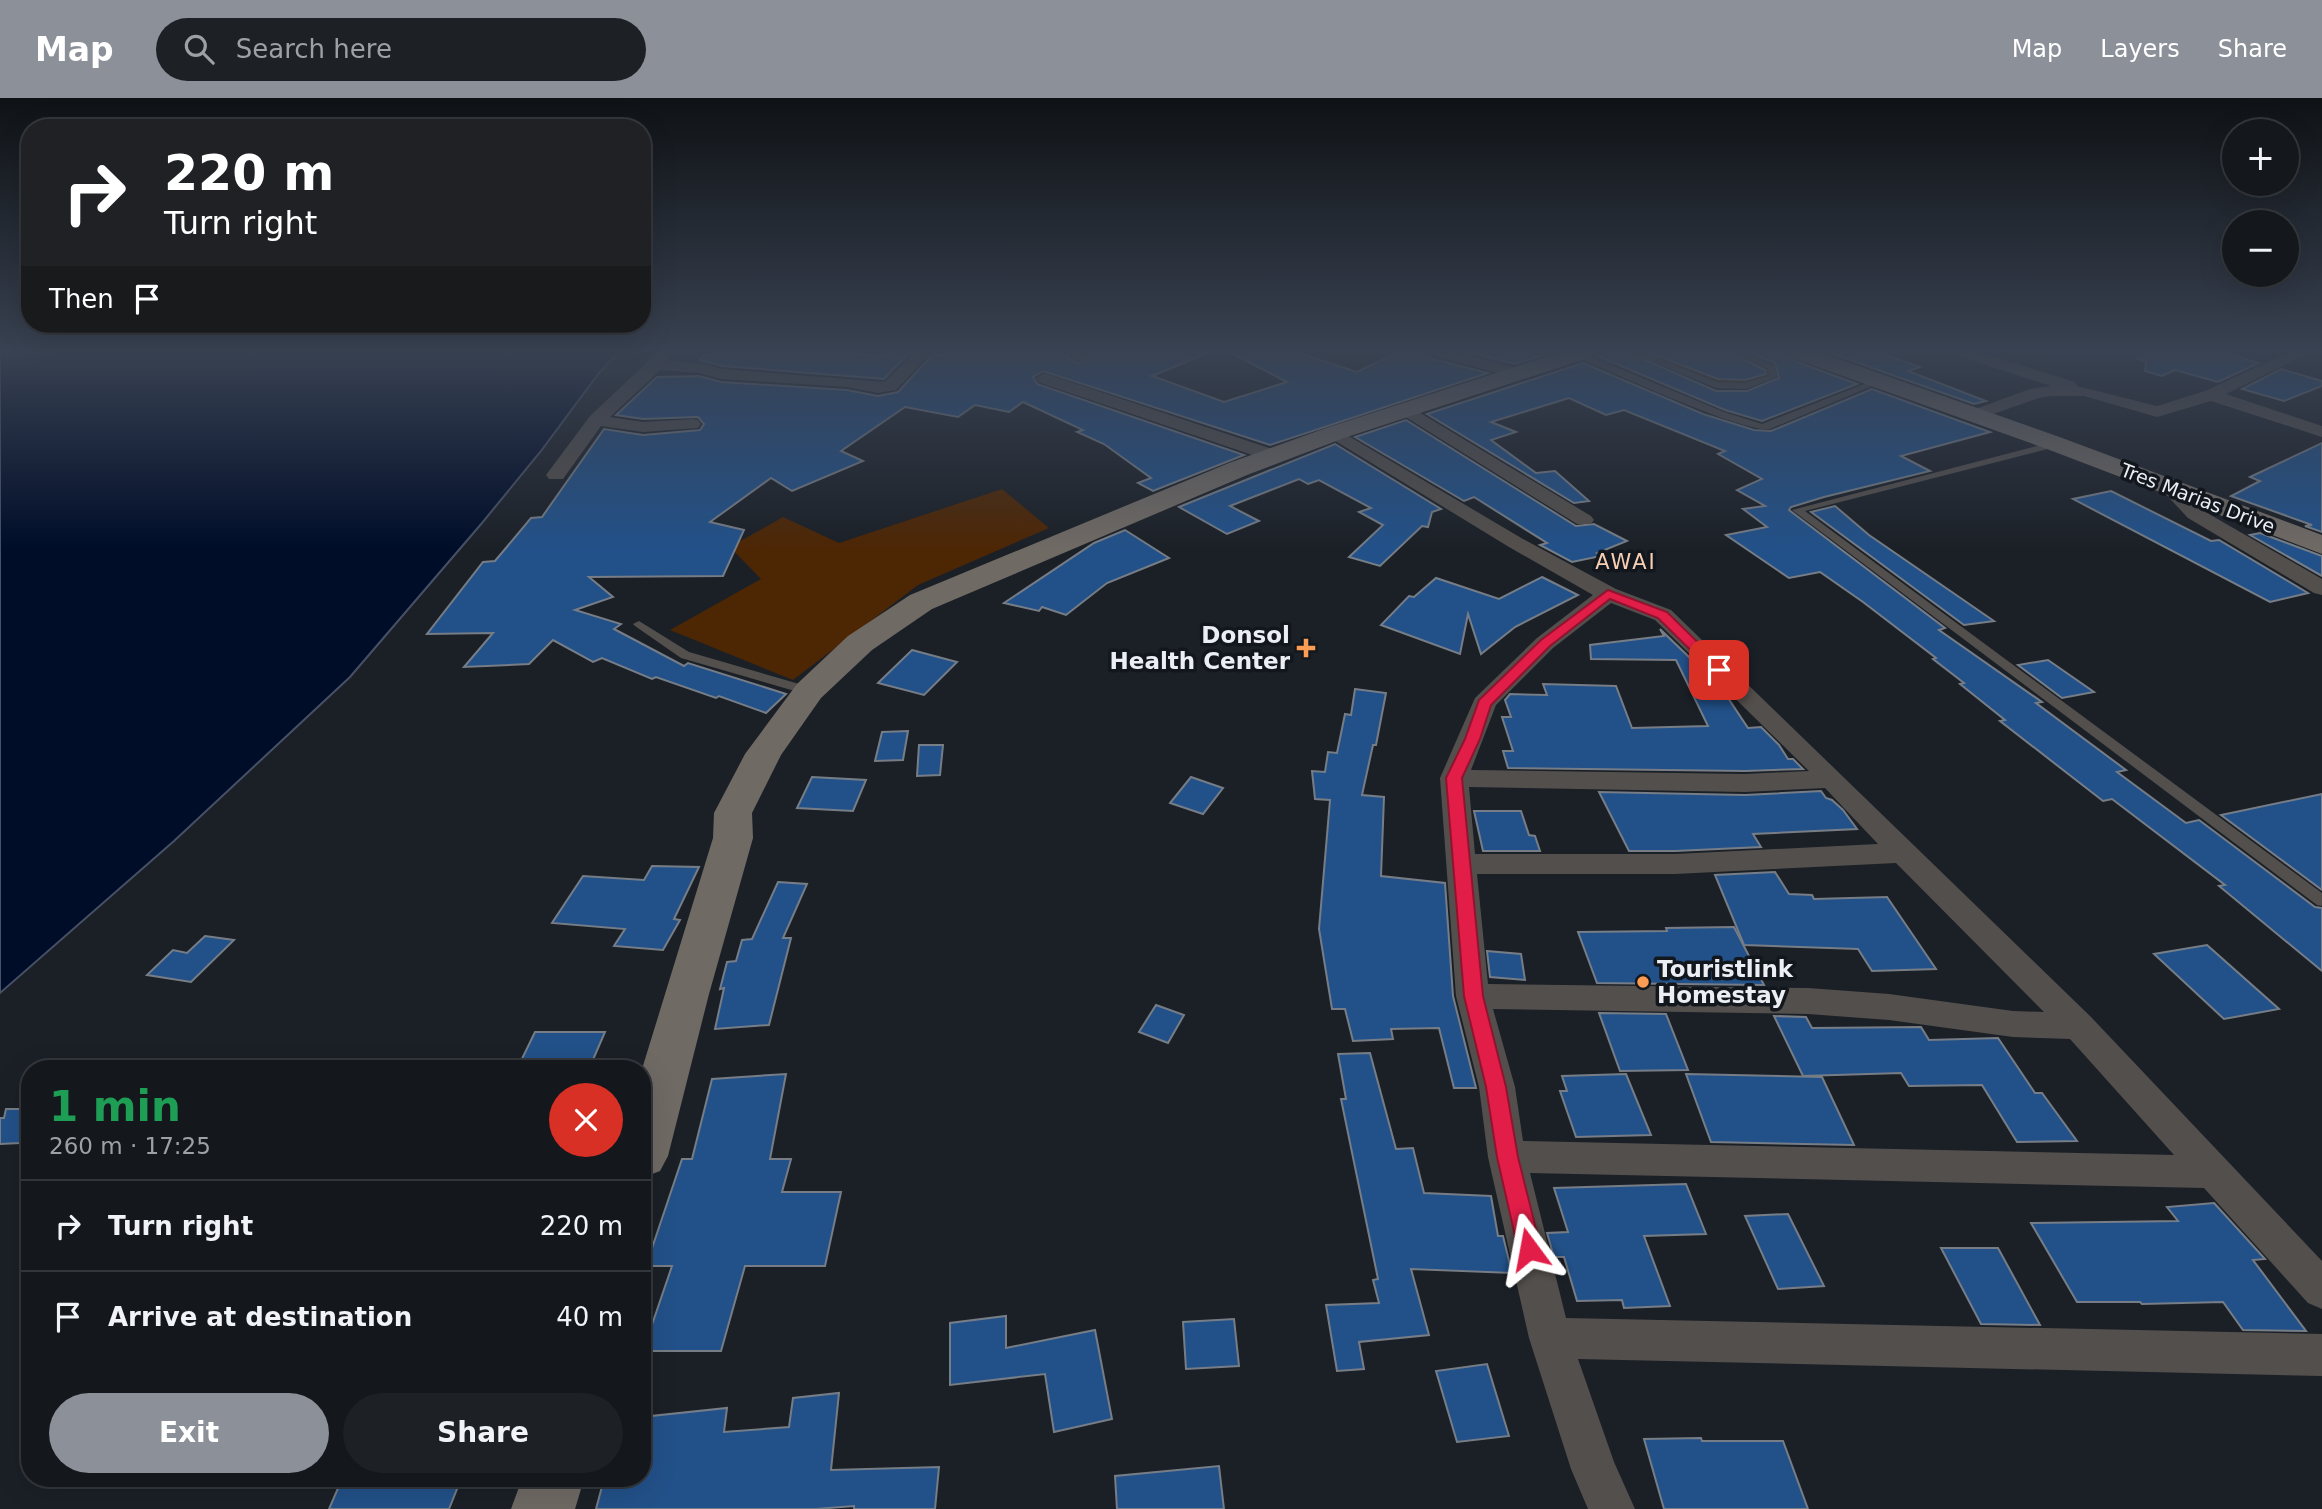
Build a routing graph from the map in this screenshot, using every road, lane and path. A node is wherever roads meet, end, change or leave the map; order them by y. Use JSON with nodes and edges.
{"nodes":[{"id":1,"x":598,"y":418,"type":"edge"},
{"id":2,"x":1162,"y":418,"type":"edge"},
{"id":3,"x":1383,"y":418,"type":"edge"},
{"id":4,"x":1420,"y":418,"type":"edge"},
{"id":5,"x":1733,"y":418,"type":"edge"},
{"id":6,"x":1789,"y":418,"type":"edge"},
{"id":7,"x":1978,"y":418,"type":"edge"},
{"id":8,"x":2280,"y":418,"type":"edge"},
{"id":9,"x":596,"y":420,"type":"junction"},
{"id":10,"x":692,"y":424,"type":"dead end"},
{"id":11,"x":1351,"y":428,"type":"junction"},
{"id":12,"x":2322,"y":432,"type":"edge"},
{"id":13,"x":2056,"y":444,"type":"junction"},
{"id":14,"x":1274,"y":456,"type":"junction"},
{"id":15,"x":556,"y":475,"type":"dead end"},
{"id":16,"x":2169,"y":488,"type":"junction"},
{"id":17,"x":1584,"y":520,"type":"dead end"},
{"id":18,"x":2322,"y":545,"type":"edge"},
{"id":19,"x":2322,"y":588,"type":"edge"},
{"id":20,"x":1608,"y":594,"type":"junction"},
{"id":21,"x":639,"y":624,"type":"dead end"},
{"id":22,"x":809,"y":691,"type":"junction"},
{"id":23,"x":1454,"y":778,"type":"junction"},
{"id":24,"x":1832,"y":779,"type":"junction"},
{"id":25,"x":1903,"y":853,"type":"junction"},
{"id":26,"x":1460,"y":863,"type":"junction"},
{"id":27,"x":2322,"y":901,"type":"edge"},
{"id":28,"x":1473,"y":996,"type":"junction"},
{"id":29,"x":2079,"y":1026,"type":"junction"},
{"id":30,"x":651,"y":1123,"type":"edge"},
{"id":31,"x":1507,"y":1157,"type":"junction"},
{"id":32,"x":2211,"y":1172,"type":"junction"},
{"id":33,"x":2322,"y":1290,"type":"edge"},
{"id":34,"x":1550,"y":1338,"type":"junction"},
{"id":35,"x":2322,"y":1355,"type":"edge"},
{"id":36,"x":550,"y":1487,"type":"edge"},
{"id":37,"x":543,"y":1509,"type":"edge"},
{"id":38,"x":1612,"y":1509,"type":"edge"}],
"edges":[{"from":1,"to":9,"type":"street"},
{"from":2,"to":14,"type":"street"},
{"from":3,"to":11,"type":"main road"},
{"from":4,"to":17,"type":"street"},
{"from":5,"to":6,"type":"lane"},
{"from":7,"to":13,"type":"main road","name":"Tres Marias Drive"},
{"from":8,"to":12,"type":"street"},
{"from":9,"to":10,"type":"street"},
{"from":9,"to":15,"type":"street"},
{"from":11,"to":14,"type":"main road"},
{"from":11,"to":20,"type":"street"},
{"from":13,"to":16,"type":"main road","name":"Tres Marias Drive"},
{"from":13,"to":27,"type":"lane"},
{"from":14,"to":22,"type":"main road"},
{"from":16,"to":18,"type":"main road","name":"Tres Marias Drive"},
{"from":16,"to":19,"type":"street"},
{"from":20,"to":23,"type":"street"},
{"from":20,"to":24,"type":"street"},
{"from":21,"to":22,"type":"lane"},
{"from":22,"to":30,"type":"main road"},
{"from":23,"to":24,"type":"street"},
{"from":23,"to":26,"type":"street"},
{"from":24,"to":25,"type":"street"},
{"from":25,"to":26,"type":"street"},
{"from":25,"to":29,"type":"street"},
{"from":26,"to":28,"type":"street"},
{"from":28,"to":29,"type":"street"},
{"from":28,"to":31,"type":"street"},
{"from":29,"to":32,"type":"street"},
{"from":31,"to":32,"type":"street"},
{"from":31,"to":34,"type":"street"},
{"from":32,"to":33,"type":"street"},
{"from":34,"to":35,"type":"street"},
{"from":34,"to":38,"type":"street"},
{"from":36,"to":37,"type":"main road"}]}
